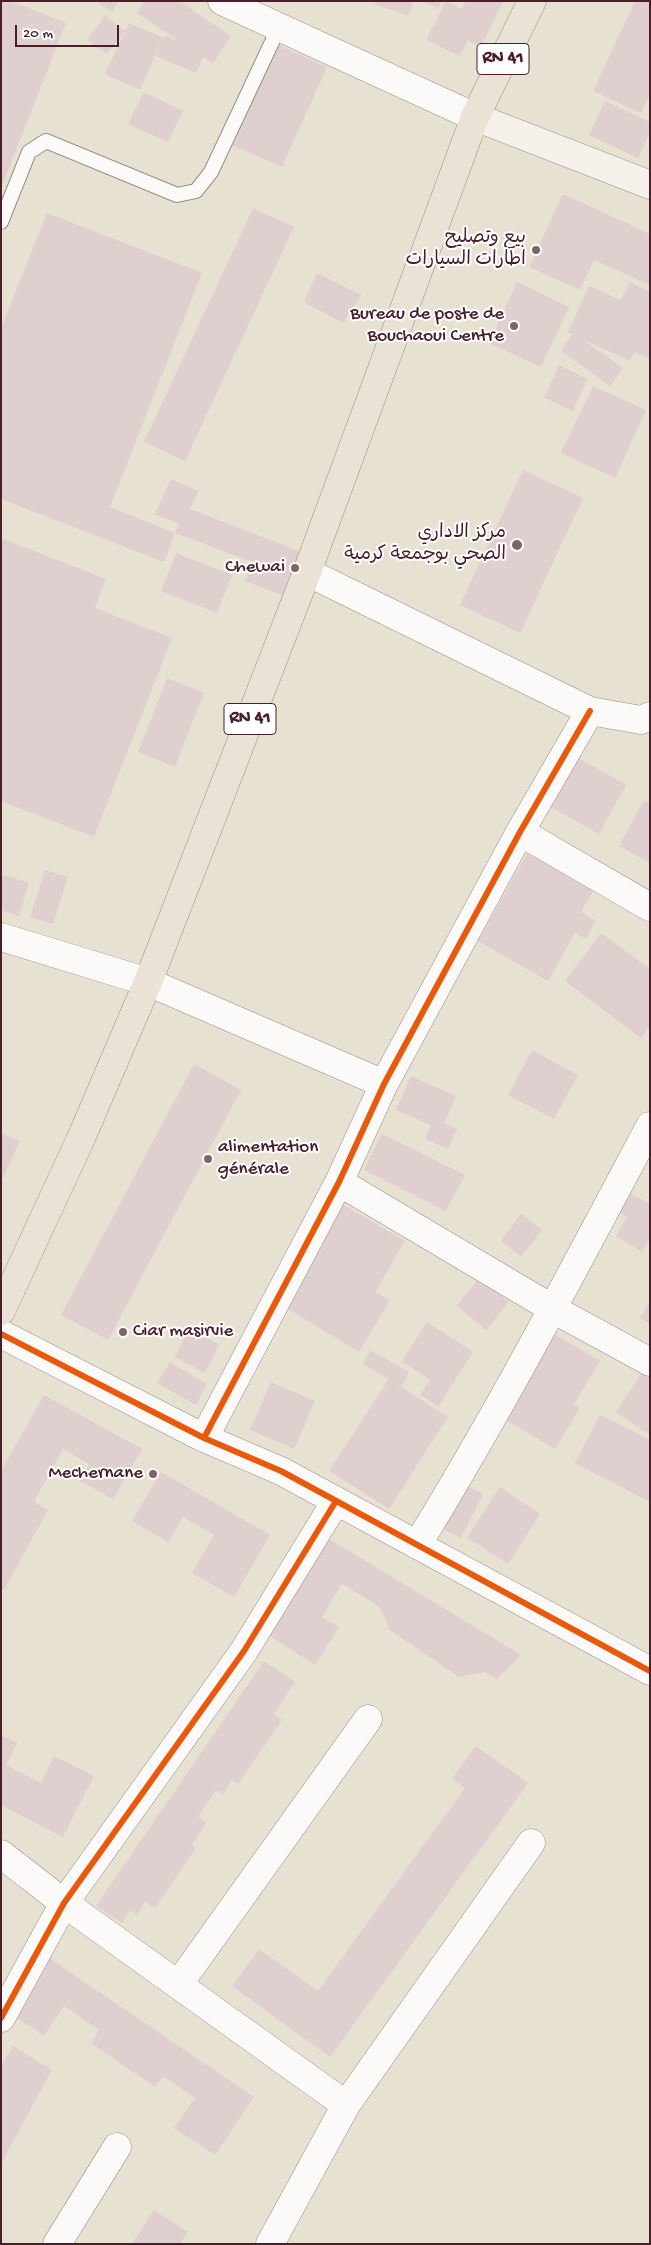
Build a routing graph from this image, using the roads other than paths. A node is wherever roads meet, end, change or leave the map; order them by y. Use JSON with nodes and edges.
{"nodes":[{"id":1,"x":222,"y":1,"type":"edge"},
{"id":2,"x":532,"y":1,"type":"edge"},
{"id":3,"x":278,"y":27,"type":"junction"},
{"id":4,"x":475,"y":116,"type":"junction"},
{"id":5,"x":650,"y":185,"type":"edge"},
{"id":6,"x":1,"y":222,"type":"edge"},
{"id":7,"x":307,"y":572,"type":"junction"},
{"id":8,"x":590,"y":711,"type":"junction"},
{"id":9,"x":647,"y":720,"type":"edge"},
{"id":10,"x":520,"y":832,"type":"junction"},
{"id":11,"x":650,"y":907,"type":"edge"},
{"id":12,"x":1,"y":937,"type":"edge"},
{"id":13,"x":148,"y":982,"type":"junction"},
{"id":14,"x":384,"y":1084,"type":"junction"},
{"id":15,"x":650,"y":1126,"type":"edge"},
{"id":16,"x":339,"y":1182,"type":"junction"},
{"id":17,"x":553,"y":1309,"type":"junction"},
{"id":18,"x":1,"y":1311,"type":"edge"},
{"id":19,"x":1,"y":1334,"type":"edge"},
{"id":20,"x":650,"y":1362,"type":"edge"},
{"id":21,"x":204,"y":1438,"type":"junction"},
{"id":22,"x":336,"y":1501,"type":"junction"},
{"id":23,"x":418,"y":1545,"type":"junction"},
{"id":24,"x":650,"y":1671,"type":"edge"},
{"id":25,"x":368,"y":1719,"type":"dead end"},
{"id":26,"x":530,"y":1843,"type":"dead end"},
{"id":27,"x":1,"y":1854,"type":"edge"},
{"id":28,"x":64,"y":1903,"type":"junction"},
{"id":29,"x":178,"y":1985,"type":"junction"},
{"id":30,"x":1,"y":2018,"type":"edge"},
{"id":31,"x":346,"y":2105,"type":"junction"},
{"id":32,"x":117,"y":2147,"type":"dead end"},
{"id":33,"x":57,"y":2244,"type":"edge"},
{"id":34,"x":270,"y":2244,"type":"edge"}],
"edges":[{"from":1,"to":3,"type":"street"},
{"from":2,"to":4,"type":"main road","number":"RN 41"},
{"from":3,"to":4,"type":"street"},
{"from":3,"to":6,"type":"lane"},
{"from":4,"to":5,"type":"main road"},
{"from":4,"to":7,"type":"main road","number":"RN 41"},
{"from":7,"to":8,"type":"street"},
{"from":7,"to":13,"type":"main road","number":"RN 41"},
{"from":8,"to":9,"type":"street"},
{"from":8,"to":10,"type":"street"},
{"from":10,"to":11,"type":"street"},
{"from":10,"to":14,"type":"street"},
{"from":12,"to":13,"type":"street"},
{"from":13,"to":14,"type":"street"},
{"from":13,"to":18,"type":"main road","number":"RN 41"},
{"from":14,"to":16,"type":"street"},
{"from":15,"to":17,"type":"street"},
{"from":16,"to":17,"type":"street"},
{"from":16,"to":21,"type":"street"},
{"from":17,"to":20,"type":"street"},
{"from":17,"to":23,"type":"street"},
{"from":19,"to":21,"type":"street"},
{"from":21,"to":22,"type":"street"},
{"from":22,"to":23,"type":"street"},
{"from":22,"to":28,"type":"street"},
{"from":23,"to":24,"type":"street"},
{"from":25,"to":29,"type":"street"},
{"from":26,"to":31,"type":"street"},
{"from":27,"to":28,"type":"street"},
{"from":28,"to":29,"type":"street"},
{"from":28,"to":30,"type":"street"},
{"from":29,"to":31,"type":"street"},
{"from":31,"to":34,"type":"street"},
{"from":32,"to":33,"type":"street"}]}
